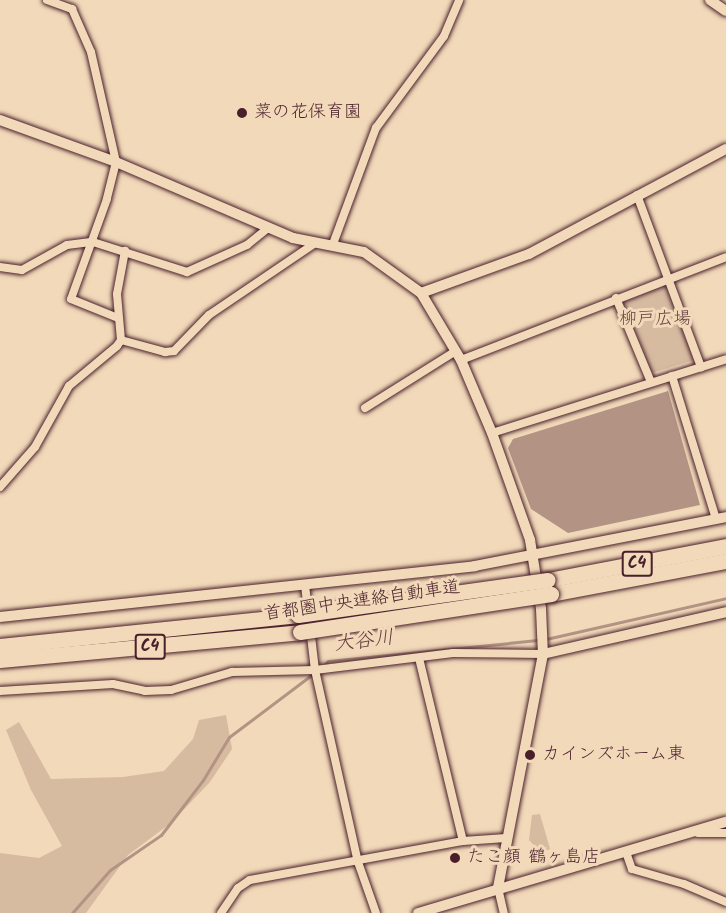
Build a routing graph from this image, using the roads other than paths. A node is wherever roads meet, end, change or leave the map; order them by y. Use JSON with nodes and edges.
{"nodes":[{"id":1,"x":47,"y":0,"type":"edge"},
{"id":2,"x":459,"y":0,"type":"edge"},
{"id":3,"x":710,"y":0,"type":"edge"},
{"id":4,"x":726,"y":11,"type":"edge"},
{"id":5,"x":0,"y":120,"type":"edge"},
{"id":6,"x":726,"y":149,"type":"edge"},
{"id":7,"x":116,"y":162,"type":"junction"},
{"id":8,"x":637,"y":195,"type":"junction"},
{"id":9,"x":268,"y":228,"type":"junction"},
{"id":10,"x":93,"y":242,"type":"junction"},
{"id":11,"x":314,"y":244,"type":"junction"},
{"id":12,"x":333,"y":244,"type":"junction"},
{"id":13,"x":125,"y":251,"type":"junction"},
{"id":14,"x":726,"y":257,"type":"edge"},
{"id":15,"x":0,"y":267,"type":"edge"},
{"id":16,"x":668,"y":279,"type":"junction"},
{"id":17,"x":421,"y":293,"type":"junction"},
{"id":18,"x":616,"y":298,"type":"junction"},
{"id":19,"x":118,"y":318,"type":"junction"},
{"id":20,"x":121,"y":340,"type":"junction"},
{"id":21,"x":459,"y":356,"type":"junction"},
{"id":22,"x":726,"y":359,"type":"edge"},
{"id":23,"x":701,"y":367,"type":"junction"},
{"id":24,"x":672,"y":376,"type":"junction"},
{"id":25,"x":651,"y":382,"type":"junction"},
{"id":26,"x":365,"y":408,"type":"dead end"},
{"id":27,"x":492,"y":433,"type":"junction"},
{"id":28,"x":0,"y":487,"type":"edge"},
{"id":29,"x":721,"y":518,"type":"edge"},
{"id":30,"x":726,"y":546,"type":"edge"},
{"id":31,"x":532,"y":554,"type":"junction"},
{"id":32,"x":726,"y":561,"type":"edge"},
{"id":33,"x":305,"y":585,"type":"junction"},
{"id":34,"x":550,"y":587,"type":"junction"},
{"id":35,"x":726,"y":612,"type":"edge"},
{"id":36,"x":0,"y":617,"type":"edge"},
{"id":37,"x":0,"y":646,"type":"edge"},
{"id":38,"x":543,"y":654,"type":"junction"},
{"id":39,"x":419,"y":658,"type":"junction"},
{"id":40,"x":0,"y":660,"type":"edge"},
{"id":41,"x":315,"y":670,"type":"junction"},
{"id":42,"x":0,"y":691,"type":"edge"},
{"id":43,"x":726,"y":822,"type":"edge"},
{"id":44,"x":691,"y":833,"type":"junction"},
{"id":45,"x":726,"y":833,"type":"edge"},
{"id":46,"x":506,"y":838,"type":"junction"},
{"id":47,"x":463,"y":841,"type":"junction"},
{"id":48,"x":626,"y":852,"type":"junction"},
{"id":49,"x":358,"y":861,"type":"junction"},
{"id":50,"x":498,"y":888,"type":"junction"},
{"id":51,"x":726,"y":902,"type":"edge"},
{"id":52,"x":221,"y":913,"type":"edge"},
{"id":53,"x":376,"y":913,"type":"edge"},
{"id":54,"x":418,"y":913,"type":"edge"},
{"id":55,"x":504,"y":913,"type":"edge"}],
"edges":[{"from":1,"to":7,"type":"street"},
{"from":2,"to":12,"type":"street"},
{"from":3,"to":4,"type":"street"},
{"from":5,"to":7,"type":"street"},
{"from":6,"to":8,"type":"street"},
{"from":7,"to":9,"type":"street"},
{"from":7,"to":10,"type":"street"},
{"from":8,"to":16,"type":"street"},
{"from":8,"to":17,"type":"street"},
{"from":9,"to":11,"type":"street"},
{"from":9,"to":13,"type":"street"},
{"from":10,"to":13,"type":"street"},
{"from":10,"to":15,"type":"street"},
{"from":10,"to":19,"type":"street"},
{"from":11,"to":12,"type":"street"},
{"from":11,"to":20,"type":"street"},
{"from":12,"to":17,"type":"street"},
{"from":13,"to":19,"type":"street"},
{"from":14,"to":16,"type":"street"},
{"from":16,"to":18,"type":"street"},
{"from":16,"to":23,"type":"street"},
{"from":17,"to":21,"type":"street"},
{"from":18,"to":21,"type":"street"},
{"from":18,"to":25,"type":"street"},
{"from":19,"to":20,"type":"street"},
{"from":20,"to":28,"type":"street"},
{"from":21,"to":26,"type":"street"},
{"from":21,"to":27,"type":"street"},
{"from":22,"to":23,"type":"street"},
{"from":23,"to":24,"type":"street"},
{"from":24,"to":25,"type":"street"},
{"from":24,"to":29,"type":"street"},
{"from":25,"to":27,"type":"street"},
{"from":27,"to":31,"type":"street"},
{"from":29,"to":31,"type":"street"},
{"from":30,"to":34,"type":"highway","name":"首都圏中央連絡自動車道","number":"C4"},
{"from":31,"to":33,"type":"street"},
{"from":31,"to":38,"type":"street"},
{"from":32,"to":34,"type":"highway","name":"首都圏中央連絡自動車道","number":"C4"},
{"from":33,"to":36,"type":"street"},
{"from":33,"to":41,"type":"street"},
{"from":34,"to":37,"type":"highway","name":"首都圏中央連絡自動車道","number":"C4","bridge":true},
{"from":34,"to":40,"type":"highway","name":"首都圏中央連絡自動車道","number":"C4","bridge":true},
{"from":35,"to":38,"type":"street"},
{"from":38,"to":39,"type":"street"},
{"from":38,"to":46,"type":"street"},
{"from":39,"to":41,"type":"street"},
{"from":39,"to":47,"type":"street"},
{"from":41,"to":42,"type":"street"},
{"from":41,"to":49,"type":"street"},
{"from":43,"to":44,"type":"street"},
{"from":44,"to":45,"type":"street"},
{"from":44,"to":48,"type":"street"},
{"from":46,"to":47,"type":"street"},
{"from":46,"to":50,"type":"street"},
{"from":47,"to":49,"type":"street"},
{"from":48,"to":50,"type":"street"},
{"from":48,"to":51,"type":"street"},
{"from":49,"to":52,"type":"street"},
{"from":49,"to":53,"type":"street"},
{"from":50,"to":54,"type":"street"},
{"from":50,"to":55,"type":"street"}]}
